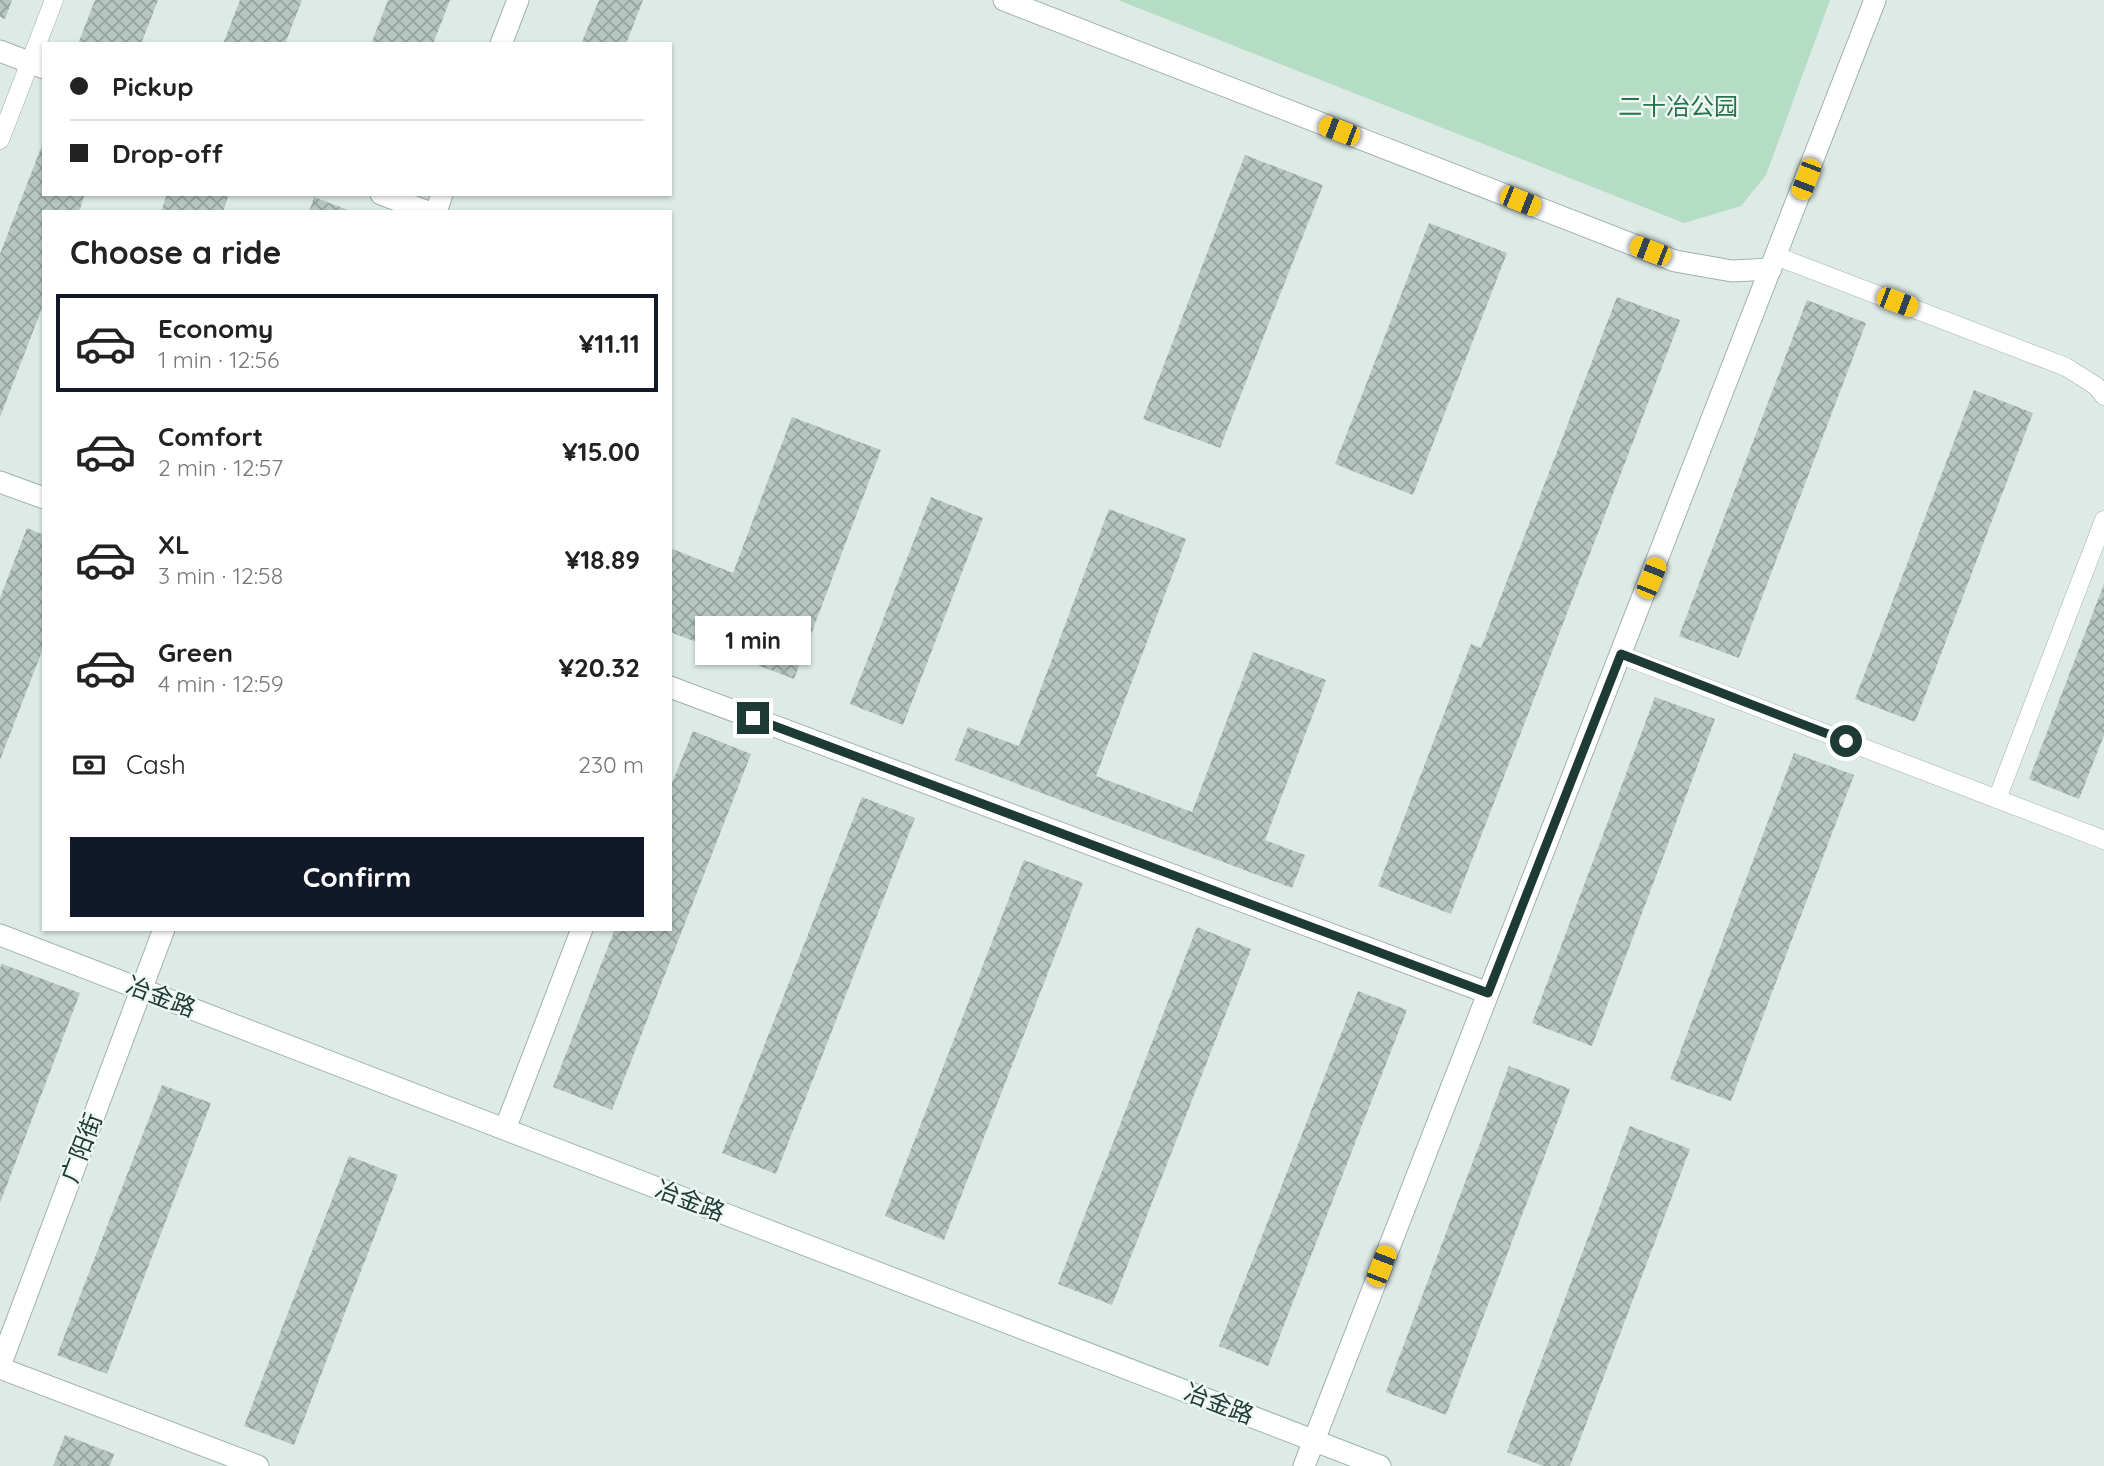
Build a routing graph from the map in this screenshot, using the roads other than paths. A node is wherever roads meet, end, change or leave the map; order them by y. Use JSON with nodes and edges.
{"nodes":[{"id":1,"x":54,"y":0,"type":"edge"},
{"id":2,"x":518,"y":0,"type":"edge"},
{"id":3,"x":1004,"y":0,"type":"edge"},
{"id":4,"x":1875,"y":0,"type":"edge"},
{"id":5,"x":43,"y":42,"type":"edge"},
{"id":6,"x":502,"y":42,"type":"edge"},
{"id":7,"x":42,"y":46,"type":"edge"},
{"id":8,"x":0,"y":51,"type":"edge"},
{"id":9,"x":37,"y":65,"type":"edge"},
{"id":10,"x":0,"y":140,"type":"edge"},
{"id":11,"x":386,"y":196,"type":"edge"},
{"id":12,"x":423,"y":210,"type":"edge"},
{"id":13,"x":1773,"y":263,"type":"junction"},
{"id":14,"x":2104,"y":396,"type":"edge"},
{"id":15,"x":0,"y":482,"type":"edge"},
{"id":16,"x":42,"y":497,"type":"edge"},
{"id":17,"x":2104,"y":520,"type":"edge"},
{"id":18,"x":1621,"y":654,"type":"junction"},
{"id":19,"x":672,"y":692,"type":"edge"},
{"id":20,"x":1997,"y":799,"type":"junction"},
{"id":21,"x":2104,"y":840,"type":"edge"},
{"id":22,"x":163,"y":931,"type":"edge"},
{"id":23,"x":581,"y":931,"type":"edge"},
{"id":24,"x":0,"y":935,"type":"edge"},
{"id":25,"x":142,"y":990,"type":"junction"},
{"id":26,"x":1488,"y":993,"type":"junction"},
{"id":27,"x":505,"y":1129,"type":"junction"},
{"id":28,"x":0,"y":1367,"type":"edge"},
{"id":29,"x":1313,"y":1440,"type":"junction"},
{"id":30,"x":258,"y":1466,"type":"edge"},
{"id":31,"x":1304,"y":1466,"type":"edge"},
{"id":32,"x":1380,"y":1466,"type":"edge"}],
"edges":[{"from":1,"to":5,"type":"lane"},
{"from":2,"to":6,"type":"street"},
{"from":3,"to":13,"type":"street"},
{"from":4,"to":13,"type":"street"},
{"from":7,"to":9,"type":"lane"},
{"from":8,"to":9,"type":"street"},
{"from":9,"to":10,"type":"lane"},
{"from":11,"to":12,"type":"street"},
{"from":13,"to":14,"type":"lane"},
{"from":13,"to":18,"type":"street"},
{"from":15,"to":16,"type":"street"},
{"from":17,"to":20,"type":"lane"},
{"from":18,"to":20,"type":"lane"},
{"from":18,"to":26,"type":"street"},
{"from":19,"to":26,"type":"street"},
{"from":20,"to":21,"type":"lane"},
{"from":22,"to":25,"type":"street","name":"广阳街"},
{"from":23,"to":27,"type":"street"},
{"from":24,"to":25,"type":"street","name":"冶金路"},
{"from":25,"to":27,"type":"street","name":"冶金路"},
{"from":25,"to":28,"type":"street","name":"广阳街"},
{"from":26,"to":29,"type":"street"},
{"from":27,"to":29,"type":"street","name":"冶金路"},
{"from":28,"to":30,"type":"street"},
{"from":29,"to":31,"type":"street"},
{"from":29,"to":32,"type":"street","name":"冶金路"}]}
